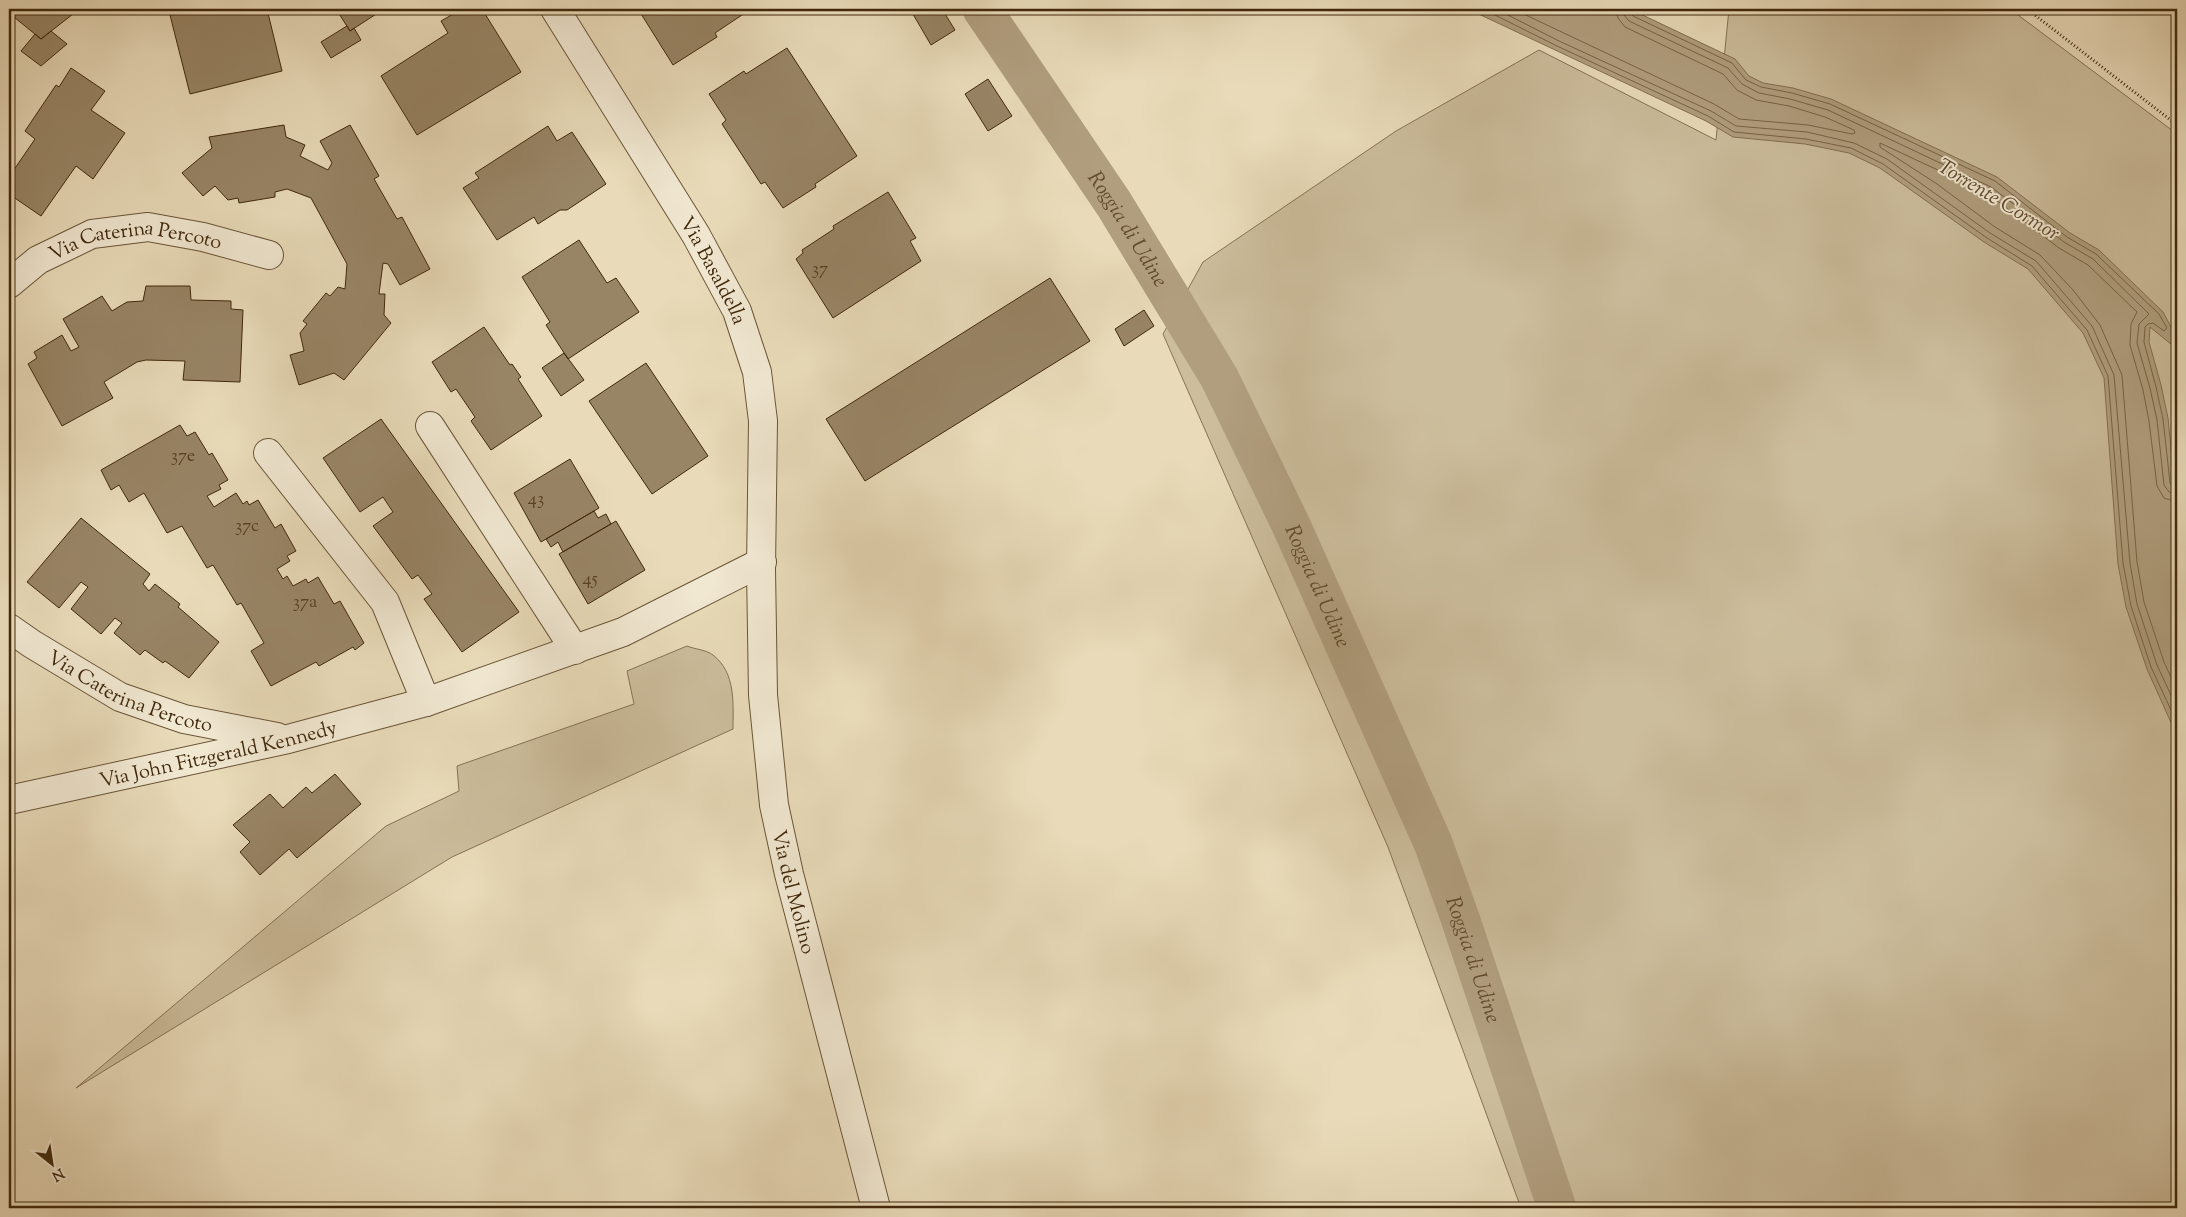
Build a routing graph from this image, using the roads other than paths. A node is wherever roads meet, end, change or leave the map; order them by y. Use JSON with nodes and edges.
{"nodes":[{"id":1,"x":555,"y":9,"type":"edge"},
{"id":2,"x":270,"y":255,"type":"dead end"},
{"id":3,"x":9,"y":284,"type":"edge"},
{"id":4,"x":430,"y":426,"type":"dead end"},
{"id":5,"x":268,"y":453,"type":"dead end"},
{"id":6,"x":762,"y":565,"type":"junction"},
{"id":7,"x":9,"y":628,"type":"edge"},
{"id":8,"x":575,"y":650,"type":"junction"},
{"id":9,"x":426,"y":702,"type":"junction"},
{"id":10,"x":288,"y":739,"type":"junction"},
{"id":11,"x":9,"y":800,"type":"edge"},
{"id":12,"x":876,"y":1208,"type":"edge"}],
"edges":[{"from":1,"to":6,"type":"street","name":"Via Basaldella"},
{"from":2,"to":3,"type":"street","name":"Via Caterina Percoto"},
{"from":4,"to":8,"type":"street"},
{"from":5,"to":9,"type":"street"},
{"from":6,"to":8,"type":"street","name":"Via John Fitzgerald Kennedy"},
{"from":6,"to":12,"type":"street","name":"Via del Molino"},
{"from":7,"to":10,"type":"street","name":"Via Caterina Percoto"},
{"from":8,"to":9,"type":"street","name":"Via John Fitzgerald Kennedy"},
{"from":9,"to":10,"type":"street","name":"Via John Fitzgerald Kennedy"},
{"from":10,"to":11,"type":"street","name":"Via John Fitzgerald Kennedy"}]}
